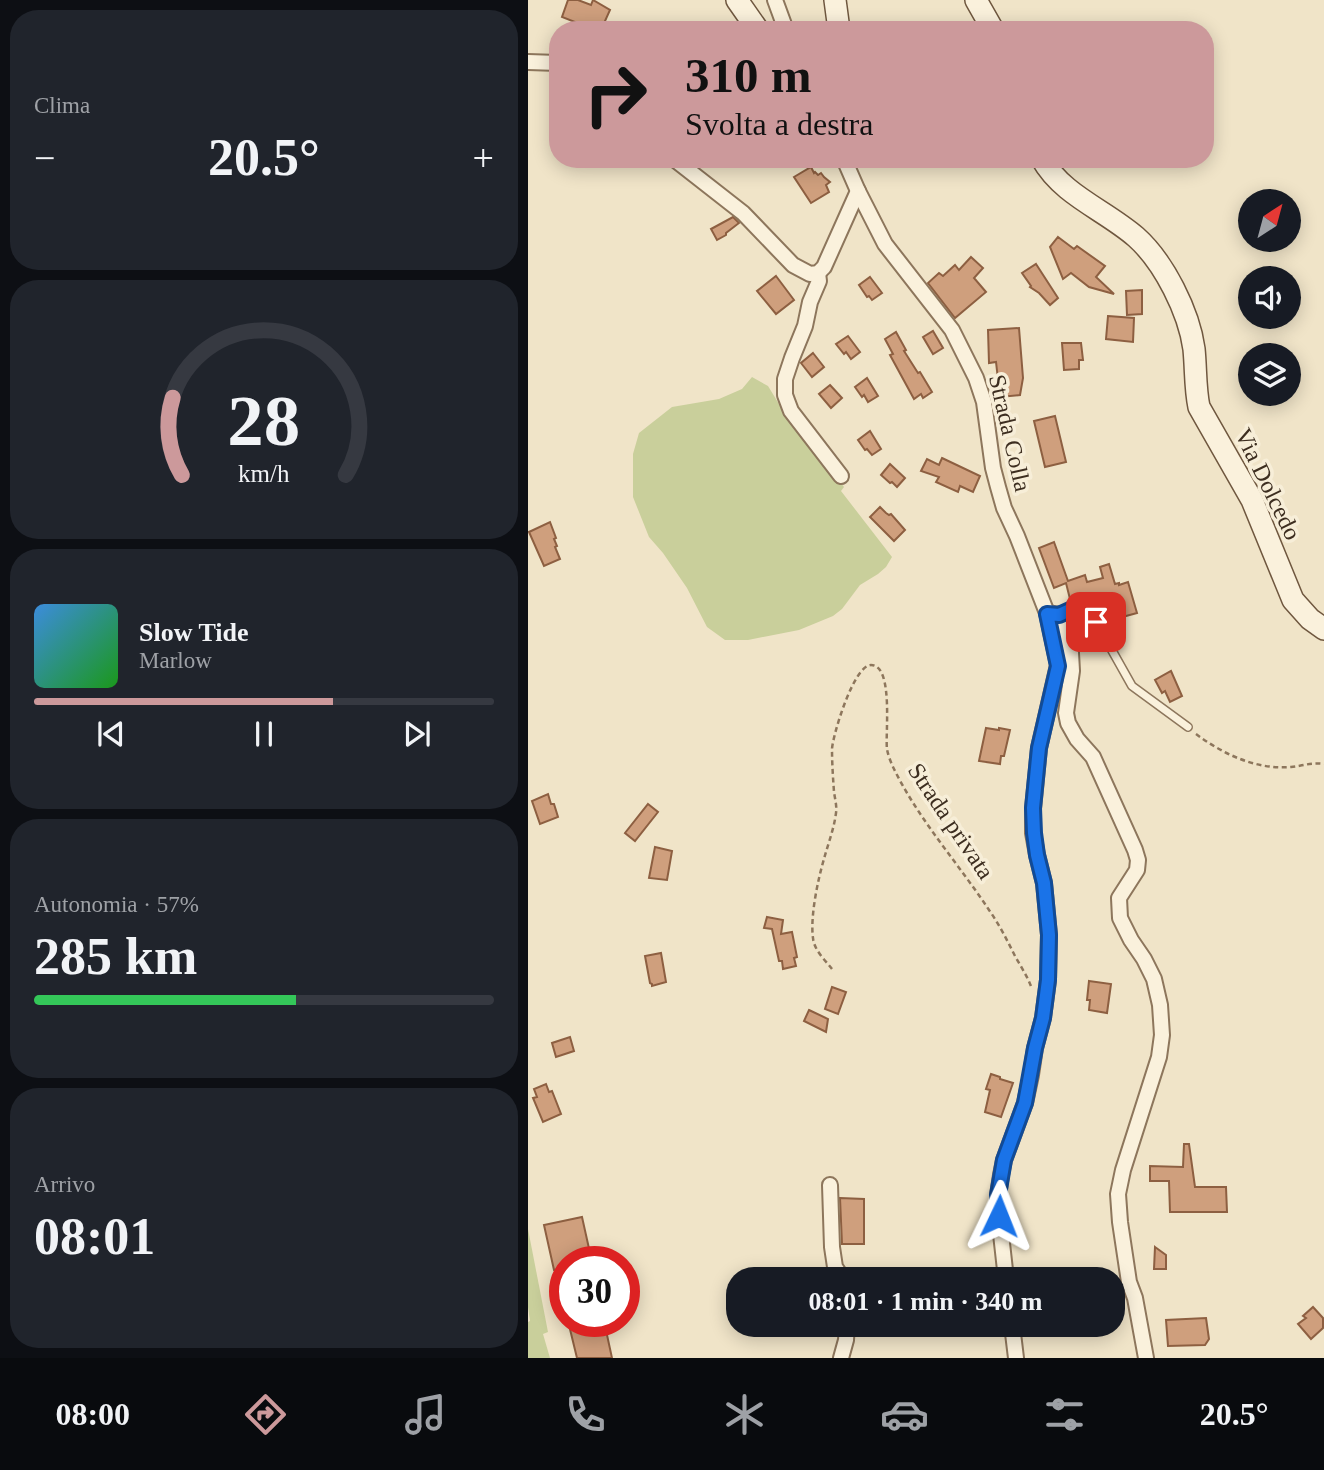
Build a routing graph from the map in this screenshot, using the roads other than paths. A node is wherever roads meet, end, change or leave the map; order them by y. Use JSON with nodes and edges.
{"nodes":[{"id":1,"x":737,"y":0,"type":"edge"},
{"id":2,"x":775,"y":0,"type":"edge"},
{"id":3,"x":835,"y":0,"type":"edge"},
{"id":4,"x":976,"y":0,"type":"edge"},
{"id":5,"x":752,"y":21,"type":"edge"},
{"id":6,"x":783,"y":21,"type":"edge"},
{"id":7,"x":838,"y":21,"type":"edge"},
{"id":8,"x":988,"y":21,"type":"edge"},
{"id":9,"x":528,"y":62,"type":"edge"},
{"id":10,"x":549,"y":63,"type":"edge"},
{"id":11,"x":686,"y":168,"type":"edge"},
{"id":12,"x":849,"y":168,"type":"edge"},
{"id":13,"x":1047,"y":168,"type":"edge"},
{"id":14,"x":858,"y":191,"type":"junction"},
{"id":15,"x":818,"y":274,"type":"junction"},
{"id":16,"x":841,"y":476,"type":"dead end"},
{"id":17,"x":1053,"y":614,"type":"junction"},
{"id":18,"x":1324,"y":629,"type":"edge"},
{"id":19,"x":1188,"y":727,"type":"road end"},
{"id":20,"x":830,"y":1185,"type":"dead end"},
{"id":21,"x":836,"y":1267,"type":"edge"},
{"id":22,"x":1005,"y":1267,"type":"edge"},
{"id":23,"x":846,"y":1337,"type":"edge"},
{"id":24,"x":1013,"y":1337,"type":"edge"},
{"id":25,"x":841,"y":1358,"type":"edge"},
{"id":26,"x":1016,"y":1358,"type":"edge"},
{"id":27,"x":1146,"y":1358,"type":"edge"}],
"edges":[{"from":1,"to":5,"type":"main road"},
{"from":2,"to":6,"type":"street"},
{"from":3,"to":7,"type":"main road"},
{"from":4,"to":8,"type":"main road"},
{"from":9,"to":10,"type":"street"},
{"from":11,"to":15,"type":"street"},
{"from":12,"to":14,"type":"street","name":"Strada Colla"},
{"from":13,"to":18,"type":"main road","name":"Via Dolcedo"},
{"from":14,"to":15,"type":"street"},
{"from":14,"to":17,"type":"street","name":"Strada Colla"},
{"from":15,"to":16,"type":"street"},
{"from":17,"to":19,"type":"lane"},
{"from":17,"to":22,"type":"street","name":"Strada Colla"},
{"from":17,"to":27,"type":"street"},
{"from":20,"to":21,"type":"street"},
{"from":23,"to":25,"type":"street"},
{"from":24,"to":26,"type":"street"}]}
